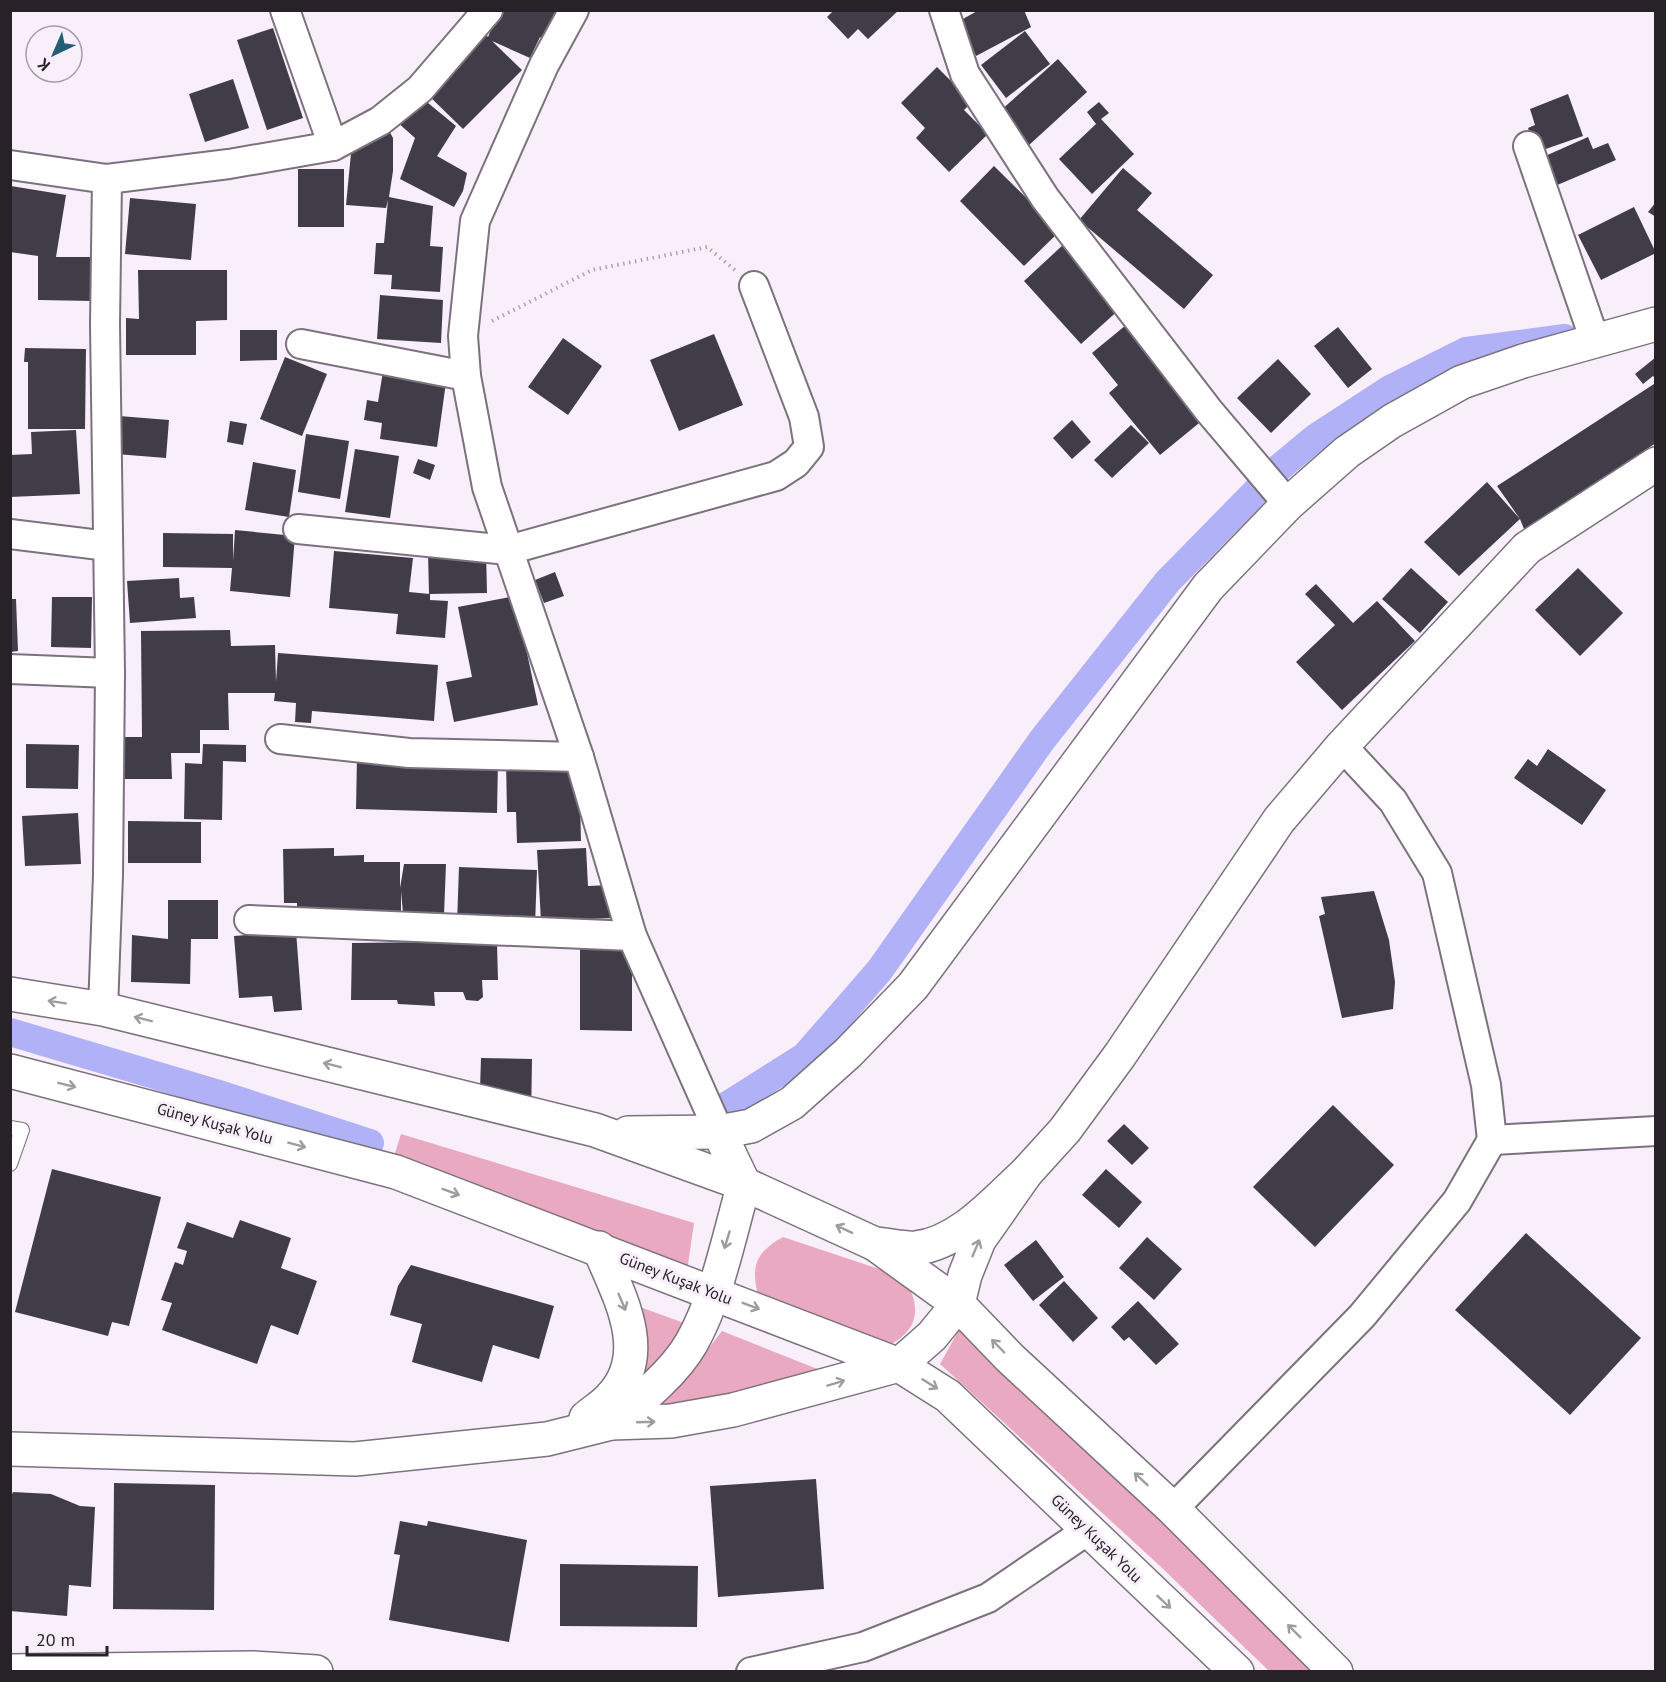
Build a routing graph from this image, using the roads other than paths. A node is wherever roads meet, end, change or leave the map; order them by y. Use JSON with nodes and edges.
{"nodes":[{"id":1,"x":285,"y":10,"type":"edge"},
{"id":2,"x":488,"y":10,"type":"edge"},
{"id":3,"x":574,"y":10,"type":"edge"},
{"id":4,"x":944,"y":10,"type":"edge"},
{"id":5,"x":333,"y":146,"type":"junction"},
{"id":6,"x":1528,"y":146,"type":"dead end"},
{"id":7,"x":10,"y":165,"type":"edge"},
{"id":8,"x":108,"y":179,"type":"junction"},
{"id":9,"x":754,"y":286,"type":"road end"},
{"id":10,"x":1656,"y":324,"type":"edge"},
{"id":11,"x":1595,"y":341,"type":"junction"},
{"id":12,"x":301,"y":344,"type":"dead end"},
{"id":13,"x":466,"y":376,"type":"junction"},
{"id":14,"x":1656,"y":464,"type":"edge"},
{"id":15,"x":1284,"y":499,"type":"junction"},
{"id":16,"x":298,"y":529,"type":"dead end"},
{"id":17,"x":10,"y":534,"type":"edge"},
{"id":18,"x":108,"y":546,"type":"junction"},
{"id":19,"x":508,"y":550,"type":"junction"},
{"id":20,"x":10,"y":669,"type":"edge"},
{"id":21,"x":110,"y":673,"type":"junction"},
{"id":22,"x":280,"y":739,"type":"dead end"},
{"id":23,"x":1342,"y":746,"type":"junction"},
{"id":24,"x":579,"y":757,"type":"junction"},
{"id":25,"x":249,"y":920,"type":"dead end"},
{"id":26,"x":632,"y":936,"type":"junction"},
{"id":27,"x":10,"y":994,"type":"edge"},
{"id":28,"x":103,"y":1009,"type":"junction"},
{"id":29,"x":10,"y":1071,"type":"edge"},
{"id":30,"x":10,"y":1128,"type":"edge"},
{"id":31,"x":595,"y":1130,"type":"junction"},
{"id":32,"x":1656,"y":1131,"type":"edge"},
{"id":33,"x":719,"y":1132,"type":"junction"},
{"id":34,"x":1492,"y":1140,"type":"junction"},
{"id":35,"x":10,"y":1164,"type":"edge"},
{"id":36,"x":1026,"y":1173,"type":"junction"},
{"id":37,"x":744,"y":1184,"type":"junction"},
{"id":38,"x":875,"y":1244,"type":"junction"},
{"id":39,"x":599,"y":1248,"type":"junction"},
{"id":40,"x":712,"y":1291,"type":"junction"},
{"id":41,"x":958,"y":1304,"type":"junction"},
{"id":42,"x":899,"y":1365,"type":"junction"},
{"id":43,"x":611,"y":1423,"type":"junction"},
{"id":44,"x":547,"y":1439,"type":"junction"},
{"id":45,"x":10,"y":1449,"type":"edge"},
{"id":46,"x":1173,"y":1509,"type":"junction"},
{"id":47,"x":1088,"y":1530,"type":"junction"},
{"id":48,"x":10,"y":1671,"type":"edge"},
{"id":49,"x":316,"y":1671,"type":"edge"},
{"id":50,"x":751,"y":1671,"type":"edge"},
{"id":51,"x":1237,"y":1671,"type":"edge"},
{"id":52,"x":1336,"y":1671,"type":"edge"}],
"edges":[{"from":1,"to":5,"type":"street"},
{"from":2,"to":5,"type":"street"},
{"from":3,"to":13,"type":"street"},
{"from":4,"to":15,"type":"street"},
{"from":5,"to":8,"type":"street"},
{"from":6,"to":11,"type":"street"},
{"from":7,"to":8,"type":"street"},
{"from":8,"to":18,"type":"street"},
{"from":9,"to":19,"type":"street"},
{"from":10,"to":11,"type":"main road"},
{"from":11,"to":15,"type":"main road"},
{"from":12,"to":13,"type":"street"},
{"from":13,"to":19,"type":"street"},
{"from":14,"to":23,"type":"main road"},
{"from":15,"to":33,"type":"main road"},
{"from":16,"to":19,"type":"street"},
{"from":17,"to":18,"type":"street"},
{"from":18,"to":21,"type":"street"},
{"from":19,"to":24,"type":"street"},
{"from":20,"to":21,"type":"street"},
{"from":21,"to":28,"type":"street"},
{"from":22,"to":24,"type":"street"},
{"from":23,"to":34,"type":"street"},
{"from":23,"to":36,"type":"main road"},
{"from":24,"to":26,"type":"street"},
{"from":25,"to":26,"type":"street"},
{"from":26,"to":33,"type":"street"},
{"from":28,"to":27,"type":"main road","one_way":true},
{"from":31,"to":28,"type":"main road","one_way":true},
{"from":29,"to":39,"type":"main road","name":"Güney Kuşak Yolu","one_way":true},
{"from":30,"to":35,"type":"lane"},
{"from":31,"to":33,"type":"main road"},
{"from":31,"to":37,"type":"main road"},
{"from":32,"to":34,"type":"street"},
{"from":33,"to":37,"type":"main road"},
{"from":34,"to":46,"type":"street"},
{"from":36,"to":38,"type":"main road"},
{"from":41,"to":36,"type":"main road","one_way":true},
{"from":38,"to":37,"type":"main road","one_way":true},
{"from":37,"to":40,"type":"main road","one_way":true},
{"from":38,"to":41,"type":"main road"},
{"from":39,"to":40,"type":"main road","name":"Güney Kuşak Yolu"},
{"from":39,"to":44,"type":"main road","one_way":true},
{"from":40,"to":42,"type":"main road","name":"Güney Kuşak Yolu","one_way":true},
{"from":40,"to":43,"type":"main road"},
{"from":41,"to":42,"type":"main road"},
{"from":46,"to":41,"type":"main road","one_way":true},
{"from":43,"to":42,"type":"main road","one_way":true},
{"from":42,"to":47,"type":"main road","name":"Güney Kuşak Yolu","one_way":true},
{"from":43,"to":44,"type":"main road"},
{"from":44,"to":45,"type":"main road"},
{"from":52,"to":46,"type":"main road","one_way":true},
{"from":47,"to":50,"type":"street"},
{"from":47,"to":51,"type":"main road","name":"Güney Kuşak Yolu","one_way":true},
{"from":48,"to":49,"type":"main road"}]}
